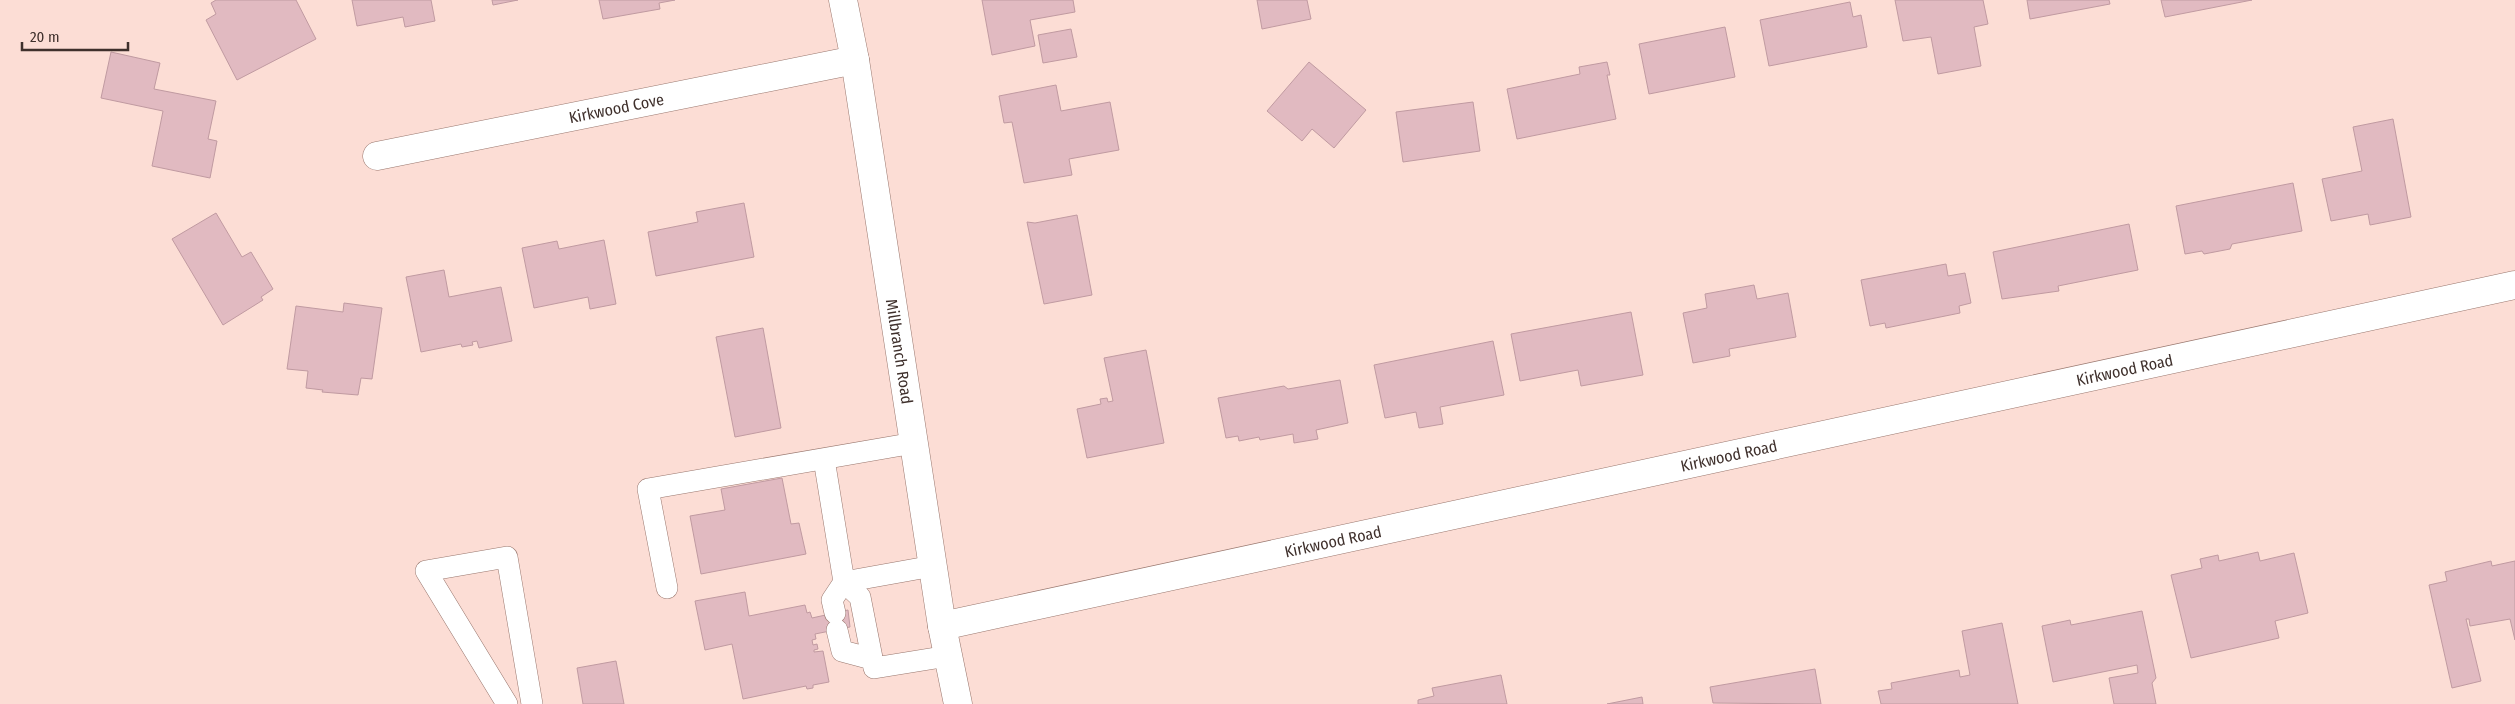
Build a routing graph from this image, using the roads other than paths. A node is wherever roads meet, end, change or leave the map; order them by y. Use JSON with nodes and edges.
{"nodes":[{"id":1,"x":844,"y":0,"type":"edge"},
{"id":2,"x":855,"y":60,"type":"junction"},
{"id":3,"x":377,"y":156,"type":"dead end"},
{"id":4,"x":2515,"y":285,"type":"edge"},
{"id":5,"x":914,"y":443,"type":"junction"},
{"id":6,"x":824,"y":459,"type":"junction"},
{"id":7,"x":933,"y":566,"type":"junction"},
{"id":8,"x":844,"y":582,"type":"junction"},
{"id":9,"x":667,"y":588,"type":"dead end"},
{"id":10,"x":942,"y":626,"type":"junction"},
{"id":11,"x":948,"y":656,"type":"junction"},
{"id":12,"x":872,"y":659,"type":"junction"},
{"id":13,"x":507,"y":704,"type":"edge"},
{"id":14,"x":532,"y":704,"type":"edge"},
{"id":15,"x":958,"y":704,"type":"edge"}],
"edges":[{"from":1,"to":2,"type":"street","name":"Millbranch Road"},
{"from":2,"to":3,"type":"street","name":"Kirkwood Cove"},
{"from":2,"to":5,"type":"street","name":"Millbranch Road"},
{"from":4,"to":10,"type":"street","name":"Kirkwood Road"},
{"from":5,"to":6,"type":"lane"},
{"from":5,"to":7,"type":"street","name":"Millbranch Road"},
{"from":6,"to":8,"type":"lane"},
{"from":6,"to":9,"type":"lane"},
{"from":7,"to":8,"type":"lane"},
{"from":7,"to":10,"type":"street","name":"Millbranch Road"},
{"from":8,"to":12,"type":"lane"},
{"from":8,"to":12,"type":"lane"},
{"from":10,"to":11,"type":"street","name":"Millbranch Road"},
{"from":11,"to":12,"type":"lane"},
{"from":11,"to":15,"type":"street","name":"Millbranch Road"},
{"from":13,"to":14,"type":"lane"}]}
